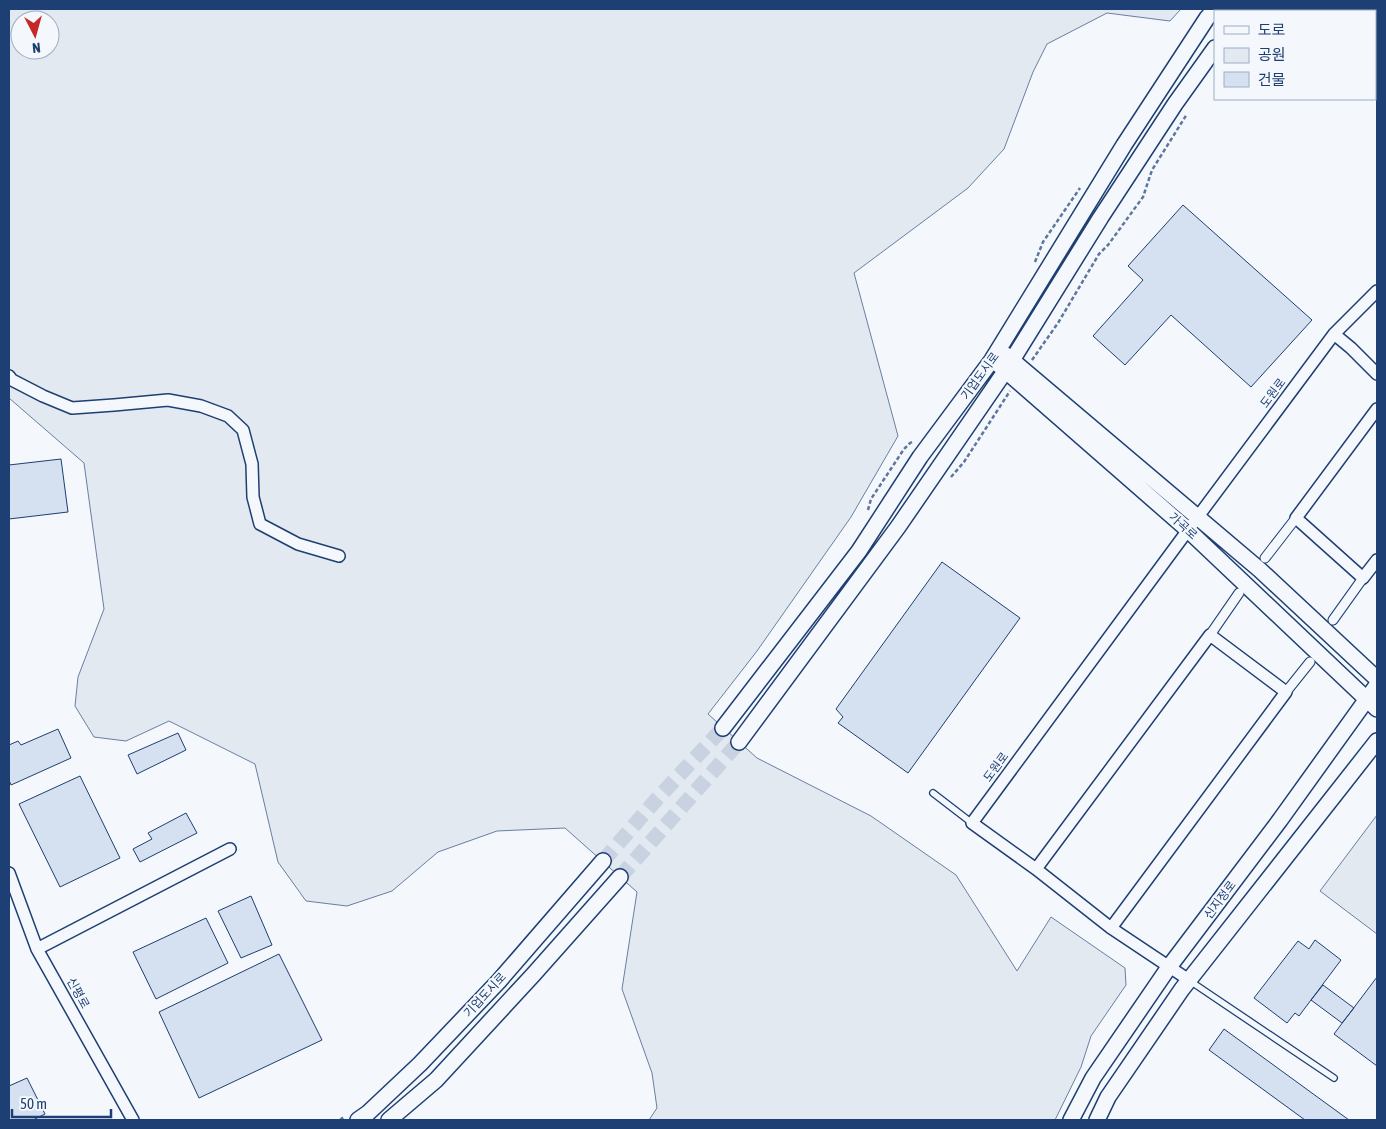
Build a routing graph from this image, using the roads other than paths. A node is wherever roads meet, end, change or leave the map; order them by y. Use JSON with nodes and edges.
{"nodes":[{"id":1,"x":1214,"y":10,"type":"edge"},
{"id":2,"x":1214,"y":49,"type":"edge"},
{"id":3,"x":1377,"y":291,"type":"edge"},
{"id":4,"x":1334,"y":334,"type":"junction"},
{"id":5,"x":995,"y":355,"type":"junction"},
{"id":6,"x":1009,"y":365,"type":"junction"},
{"id":7,"x":1377,"y":374,"type":"edge"},
{"id":8,"x":9,"y":376,"type":"edge"},
{"id":9,"x":1377,"y":410,"type":"edge"},
{"id":10,"x":1198,"y":517,"type":"junction"},
{"id":11,"x":1296,"y":518,"type":"junction"},
{"id":12,"x":1188,"y":530,"type":"junction"},
{"id":13,"x":339,"y":556,"type":"dead end"},
{"id":14,"x":1265,"y":558,"type":"dead end"},
{"id":15,"x":1377,"y":560,"type":"edge"},
{"id":16,"x":1363,"y":578,"type":"junction"},
{"id":17,"x":1240,"y":593,"type":"dead end"},
{"id":18,"x":1332,"y":620,"type":"dead end"},
{"id":19,"x":1210,"y":635,"type":"junction"},
{"id":20,"x":1310,"y":662,"type":"dead end"},
{"id":21,"x":1377,"y":679,"type":"edge"},
{"id":22,"x":1377,"y":685,"type":"edge"},
{"id":23,"x":1286,"y":692,"type":"junction"},
{"id":24,"x":1372,"y":704,"type":"edge"},
{"id":25,"x":723,"y":728,"type":"tunnel mouth"},
{"id":26,"x":1377,"y":740,"type":"edge"},
{"id":27,"x":739,"y":742,"type":"tunnel mouth"},
{"id":28,"x":933,"y":793,"type":"dead end"},
{"id":29,"x":972,"y":823,"type":"junction"},
{"id":30,"x":230,"y":848,"type":"dead end"},
{"id":31,"x":603,"y":862,"type":"tunnel mouth"},
{"id":32,"x":1036,"y":869,"type":"junction"},
{"id":33,"x":9,"y":873,"type":"edge"},
{"id":34,"x":620,"y":877,"type":"tunnel mouth"},
{"id":35,"x":1111,"y":928,"type":"junction"},
{"id":36,"x":37,"y":948,"type":"junction"},
{"id":37,"x":1169,"y":967,"type":"junction"},
{"id":38,"x":1189,"y":980,"type":"junction"},
{"id":39,"x":1334,"y":1078,"type":"dead end"},
{"id":40,"x":133,"y":1120,"type":"edge"},
{"id":41,"x":358,"y":1120,"type":"edge"},
{"id":42,"x":389,"y":1120,"type":"edge"},
{"id":43,"x":1071,"y":1120,"type":"edge"},
{"id":44,"x":1097,"y":1120,"type":"edge"}],
"edges":[{"from":1,"to":5,"type":"street","name":"기업도시로"},
{"from":2,"to":6,"type":"street","name":"기업도시로"},
{"from":3,"to":4,"type":"street","name":"도원로"},
{"from":4,"to":7,"type":"street"},
{"from":4,"to":10,"type":"street","name":"도원로"},
{"from":5,"to":6,"type":"street","name":"가곡로"},
{"from":5,"to":25,"type":"street","name":"기업도시로"},
{"from":6,"to":10,"type":"street","name":"가곡로"},
{"from":6,"to":12,"type":"street","name":"가곡로"},
{"from":6,"to":27,"type":"street","name":"기업도시로"},
{"from":8,"to":13,"type":"street"},
{"from":9,"to":11,"type":"street"},
{"from":10,"to":12,"type":"street","name":"도원로"},
{"from":10,"to":21,"type":"street","name":"가곡로"},
{"from":11,"to":14,"type":"street"},
{"from":11,"to":16,"type":"street"},
{"from":12,"to":24,"type":"street","name":"가곡로"},
{"from":12,"to":29,"type":"street","name":"도원로"},
{"from":15,"to":16,"type":"street"},
{"from":16,"to":18,"type":"street"},
{"from":17,"to":19,"type":"street"},
{"from":19,"to":23,"type":"street"},
{"from":19,"to":32,"type":"street"},
{"from":20,"to":23,"type":"street"},
{"from":22,"to":24,"type":"street","name":"신지정로"},
{"from":23,"to":35,"type":"street"},
{"from":24,"to":37,"type":"street","name":"신지정로"},
{"from":26,"to":38,"type":"street"},
{"from":28,"to":29,"type":"lane"},
{"from":29,"to":32,"type":"street"},
{"from":30,"to":36,"type":"street"},
{"from":31,"to":41,"type":"street","name":"기업도시로"},
{"from":32,"to":35,"type":"street"},
{"from":33,"to":36,"type":"street","name":"신평로"},
{"from":34,"to":42,"type":"street","name":"기업도시로"},
{"from":35,"to":37,"type":"street"},
{"from":36,"to":40,"type":"street","name":"신평로"},
{"from":37,"to":38,"type":"street"},
{"from":37,"to":43,"type":"street","name":"신지정로"},
{"from":38,"to":39,"type":"lane"},
{"from":38,"to":44,"type":"street"}]}
